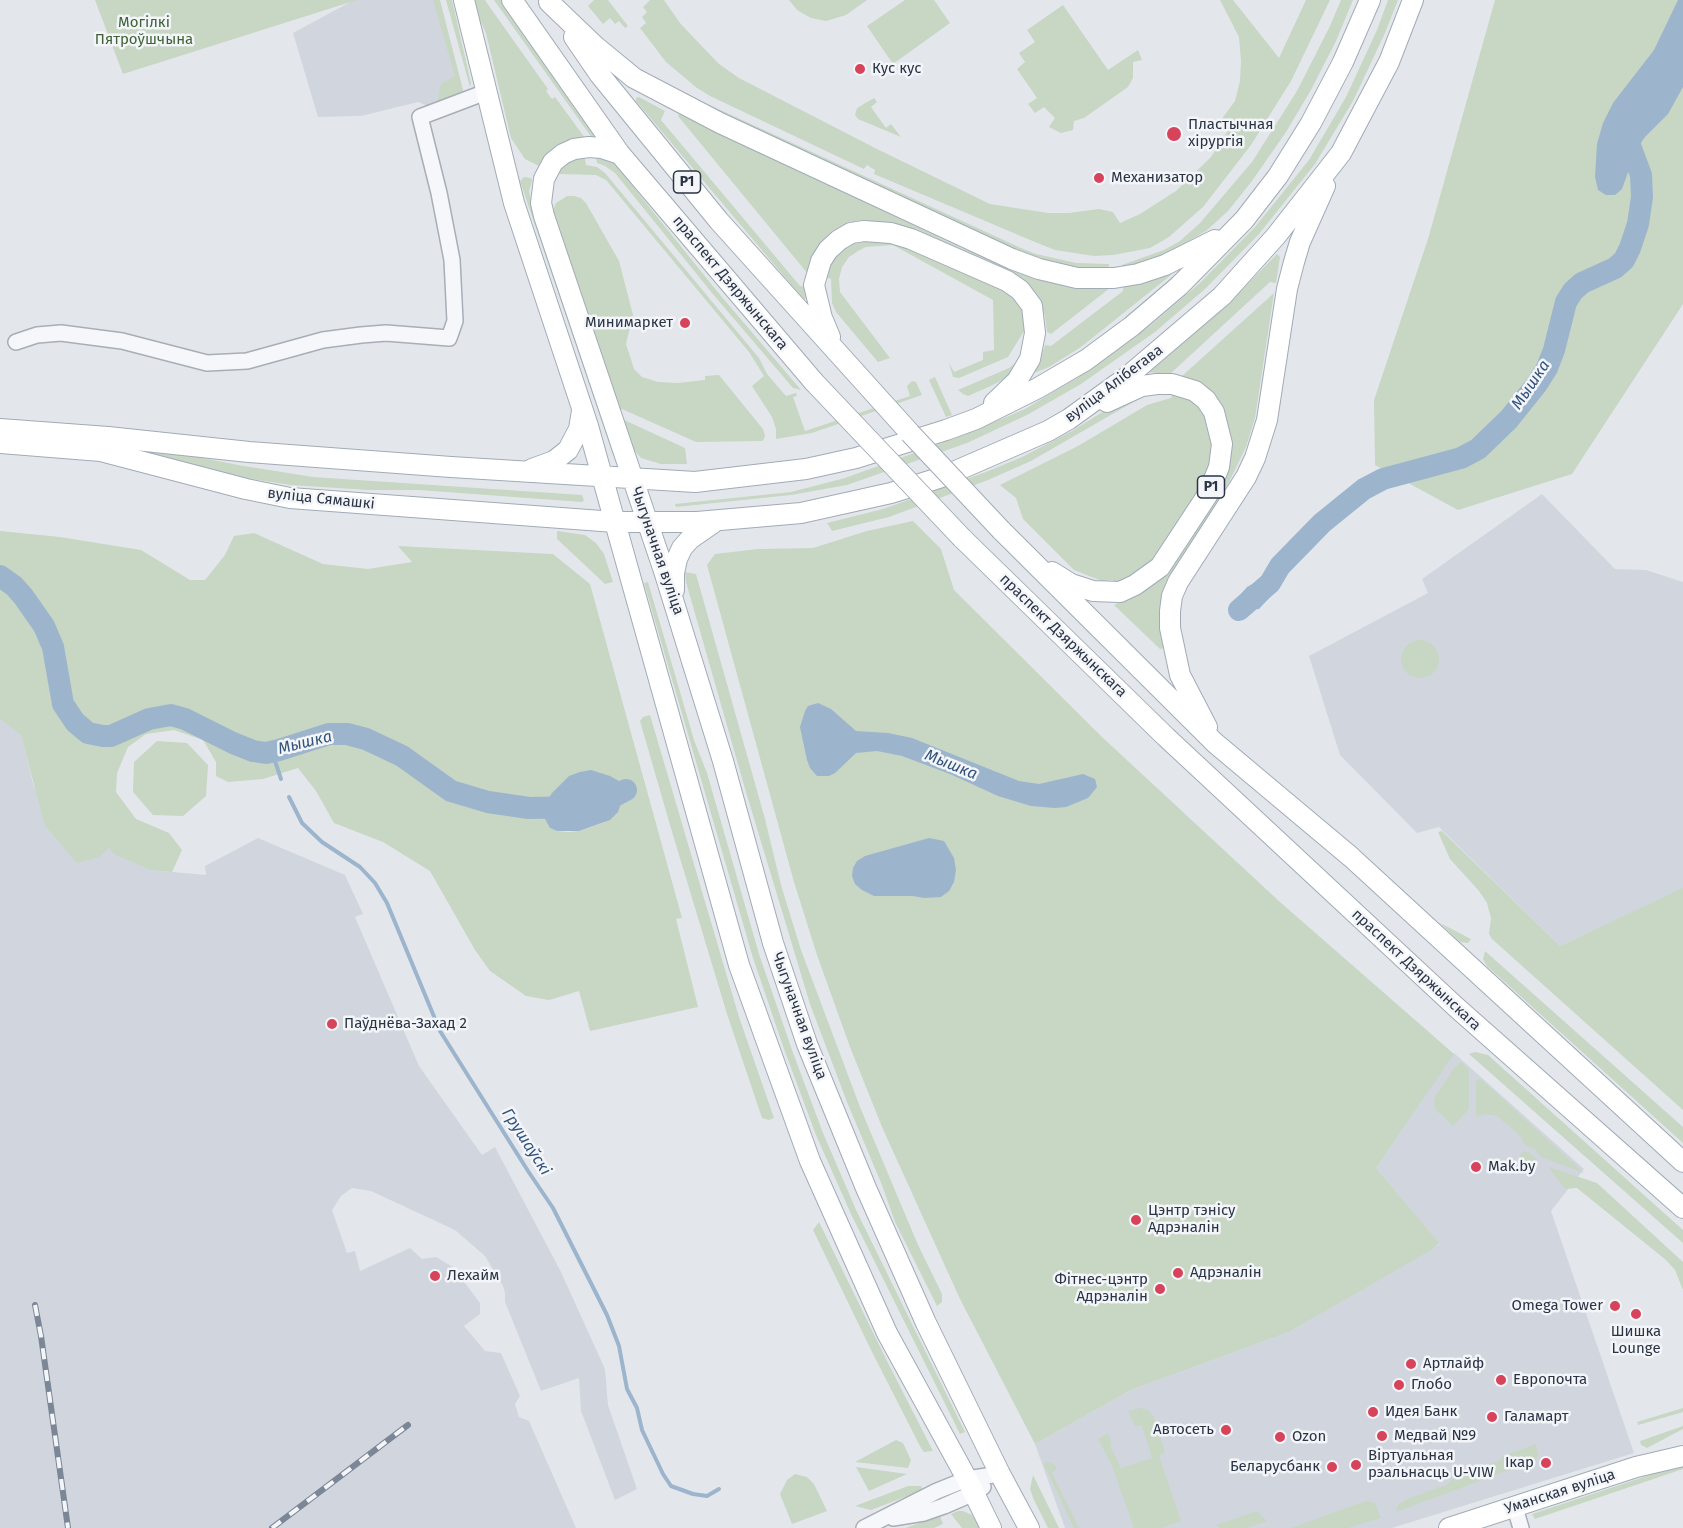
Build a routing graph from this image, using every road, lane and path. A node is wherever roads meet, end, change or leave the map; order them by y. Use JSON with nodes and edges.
{"nodes":[{"id":1,"x":464,"y":0,"type":"edge"},
{"id":2,"x":512,"y":0,"type":"edge"},
{"id":3,"x":1370,"y":0,"type":"edge"},
{"id":4,"x":1413,"y":0,"type":"edge"},
{"id":5,"x":549,"y":1,"type":"edge"},
{"id":6,"x":486,"y":93,"type":"junction"},
{"id":7,"x":1341,"y":153,"type":"junction"},
{"id":8,"x":620,"y":154,"type":"junction"},
{"id":9,"x":1244,"y":220,"type":"junction"},
{"id":10,"x":16,"y":342,"type":"dead end"},
{"id":11,"x":838,"y":353,"type":"junction"},
{"id":12,"x":582,"y":411,"type":"junction"},
{"id":13,"x":976,"y":419,"type":"junction"},
{"id":14,"x":1069,"y":419,"type":"junction"},
{"id":15,"x":0,"y":429,"type":"edge"},
{"id":16,"x":0,"y":443,"type":"edge"},
{"id":17,"x":520,"y":472,"type":"junction"},
{"id":18,"x":602,"y":478,"type":"junction"},
{"id":19,"x":632,"y":480,"type":"junction"},
{"id":20,"x":716,"y":521,"type":"junction"},
{"id":21,"x":615,"y":522,"type":"junction"},
{"id":22,"x":648,"y":522,"type":"junction"},
{"id":23,"x":1029,"y":559,"type":"junction"},
{"id":24,"x":674,"y":603,"type":"junction"},
{"id":25,"x":1215,"y":743,"type":"junction"},
{"id":26,"x":1683,"y":1162,"type":"edge"},
{"id":27,"x":1683,"y":1208,"type":"edge"},
{"id":28,"x":1683,"y":1442,"type":"edge"},
{"id":29,"x":1683,"y":1456,"type":"edge"},
{"id":30,"x":1636,"y":1467,"type":"junction"},
{"id":31,"x":1000,"y":1474,"type":"junction"},
{"id":32,"x":971,"y":1486,"type":"junction"},
{"id":33,"x":1515,"y":1508,"type":"junction"},
{"id":34,"x":864,"y":1528,"type":"edge"},
{"id":35,"x":991,"y":1528,"type":"edge"},
{"id":36,"x":1029,"y":1528,"type":"edge"},
{"id":37,"x":1449,"y":1528,"type":"edge"},
{"id":38,"x":1521,"y":1528,"type":"edge"}],
"edges":[{"from":1,"to":6,"type":"main road","name":"Чыгуначная вуліца"},
{"from":2,"to":8,"type":"main road","name":"праспект Дзяржынскага"},
{"from":3,"to":9,"type":"main road"},
{"from":4,"to":7,"type":"main road","name":"вуліца Алібегава"},
{"from":5,"to":9,"type":"main road"},
{"from":5,"to":11,"type":"main road","name":"праспект Дзяржынскага","number":"Р1"},
{"from":6,"to":10,"type":"street"},
{"from":6,"to":12,"type":"main road","name":"Чыгуначная вуліца"},
{"from":7,"to":14,"type":"main road","name":"вуліца Алібегава"},
{"from":7,"to":25,"type":"main road"},
{"from":8,"to":19,"type":"main road","name":"Чыгуначная вуліца"},
{"from":8,"to":27,"type":"main road","name":"праспект Дзяржынскага","bridge":true},
{"from":9,"to":13,"type":"main road"},
{"from":11,"to":13,"type":"main road"},
{"from":11,"to":23,"type":"main road","name":"праспект Дзяржынскага","number":"Р1","bridge":true},
{"from":12,"to":17,"type":"main road"},
{"from":12,"to":18,"type":"main road","name":"Чыгуначная вуліца"},
{"from":13,"to":19,"type":"main road"},
{"from":14,"to":20,"type":"main road","name":"вуліца Алібегава","number":"Р1"},
{"from":14,"to":23,"type":"main road","number":"Р1"},
{"from":15,"to":17,"type":"main road"},
{"from":16,"to":21,"type":"main road","name":"вуліца Сямашкі"},
{"from":17,"to":18,"type":"main road"},
{"from":18,"to":19,"type":"main road"},
{"from":18,"to":21,"type":"main road","name":"Чыгуначная вуліца"},
{"from":19,"to":22,"type":"main road","name":"Чыгуначная вуліца"},
{"from":20,"to":22,"type":"main road","name":"вуліца Алібегава"},
{"from":20,"to":24,"type":"main road"},
{"from":21,"to":22,"type":"main road","name":"вуліца Сямашкі"},
{"from":21,"to":32,"type":"main road","name":"Чыгуначная вуліца"},
{"from":22,"to":24,"type":"main road","name":"Чыгуначная вуліца"},
{"from":23,"to":25,"type":"main road","name":"праспект Дзяржынскага"},
{"from":24,"to":31,"type":"main road","name":"Чыгуначная вуліца"},
{"from":25,"to":26,"type":"main road","name":"праспект Дзяржынскага"},
{"from":28,"to":30,"type":"main road","name":"Уманская вуліца"},
{"from":29,"to":30,"type":"main road","name":"Уманская вуліца"},
{"from":30,"to":33,"type":"main road","name":"Уманская вуліца"},
{"from":31,"to":32,"type":"street"},
{"from":31,"to":36,"type":"main road","name":"Чыгуначная вуліца"},
{"from":32,"to":34,"type":"street"},
{"from":32,"to":35,"type":"main road","name":"Чыгуначная вуліца"},
{"from":33,"to":37,"type":"main road","name":"Уманская вуліца"},
{"from":33,"to":38,"type":"street"}]}
